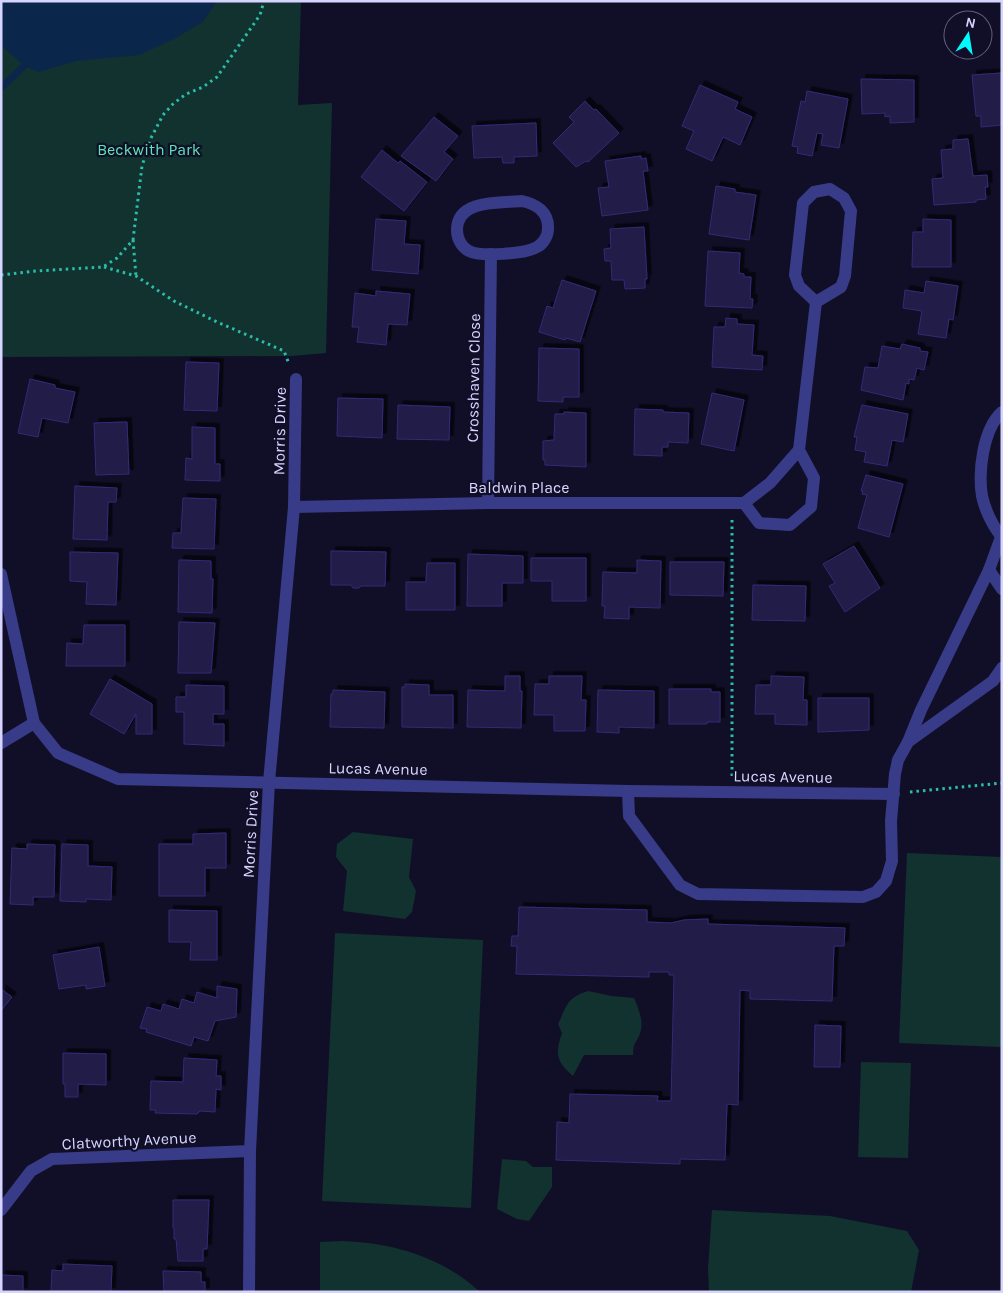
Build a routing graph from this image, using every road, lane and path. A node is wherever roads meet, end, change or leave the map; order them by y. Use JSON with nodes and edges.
{"nodes":[{"id":1,"x":264,"y":1,"type":"edge"},
{"id":2,"x":133,"y":240,"type":"junction"},
{"id":3,"x":491,"y":254,"type":"junction"},
{"id":4,"x":103,"y":267,"type":"junction"},
{"id":5,"x":1,"y":275,"type":"edge"},
{"id":6,"x":136,"y":276,"type":"junction"},
{"id":7,"x":816,"y":302,"type":"junction"},
{"id":8,"x":296,"y":379,"type":"joint"},
{"id":9,"x":1002,"y":412,"type":"edge"},
{"id":10,"x":799,"y":450,"type":"junction"},
{"id":11,"x":488,"y":503,"type":"junction"},
{"id":12,"x":738,"y":504,"type":"junction"},
{"id":13,"x":294,"y":507,"type":"junction"},
{"id":14,"x":1001,"y":537,"type":"edge"},
{"id":15,"x":989,"y":570,"type":"junction"},
{"id":16,"x":1,"y":574,"type":"edge"},
{"id":17,"x":1002,"y":589,"type":"edge"},
{"id":18,"x":1002,"y":668,"type":"edge"},
{"id":19,"x":34,"y":724,"type":"junction"},
{"id":20,"x":908,"y":742,"type":"junction"},
{"id":21,"x":1,"y":743,"type":"edge"},
{"id":22,"x":269,"y":782,"type":"junction"},
{"id":23,"x":1002,"y":783,"type":"edge"},
{"id":24,"x":628,"y":791,"type":"junction"},
{"id":25,"x":732,"y":792,"type":"junction"},
{"id":26,"x":894,"y":794,"type":"junction"},
{"id":27,"x":250,"y":1151,"type":"junction"},
{"id":28,"x":1,"y":1210,"type":"edge"},
{"id":29,"x":249,"y":1292,"type":"edge"}],
"edges":[{"from":1,"to":2,"type":"path"},
{"from":2,"to":4,"type":"path"},
{"from":2,"to":6,"type":"path"},
{"from":3,"to":3,"type":"street"},
{"from":3,"to":11,"type":"street","name":"Crosshaven Close"},
{"from":4,"to":5,"type":"path"},
{"from":4,"to":6,"type":"path"},
{"from":6,"to":8,"type":"path"},
{"from":7,"to":7,"type":"street"},
{"from":7,"to":10,"type":"street"},
{"from":8,"to":13,"type":"street","name":"Morris Drive"},
{"from":9,"to":14,"type":"street"},
{"from":10,"to":12,"type":"street"},
{"from":10,"to":12,"type":"street"},
{"from":11,"to":12,"type":"street","name":"Baldwin Place"},
{"from":11,"to":13,"type":"street","name":"Baldwin Place"},
{"from":12,"to":25,"type":"path"},
{"from":13,"to":22,"type":"street","name":"Morris Drive"},
{"from":14,"to":15,"type":"street"},
{"from":15,"to":17,"type":"street"},
{"from":15,"to":20,"type":"street"},
{"from":16,"to":19,"type":"street","name":"Lucas Avenue"},
{"from":18,"to":20,"type":"street"},
{"from":19,"to":21,"type":"street"},
{"from":19,"to":22,"type":"street","name":"Lucas Avenue"},
{"from":20,"to":26,"type":"street"},
{"from":22,"to":24,"type":"street","name":"Lucas Avenue"},
{"from":22,"to":27,"type":"street","name":"Morris Drive"},
{"from":23,"to":26,"type":"path"},
{"from":24,"to":25,"type":"street","name":"Lucas Avenue"},
{"from":24,"to":26,"type":"street"},
{"from":25,"to":26,"type":"street","name":"Lucas Avenue"},
{"from":27,"to":28,"type":"street","name":"Clatworthy Avenue"},
{"from":27,"to":29,"type":"street","name":"Morris Drive"}]}
